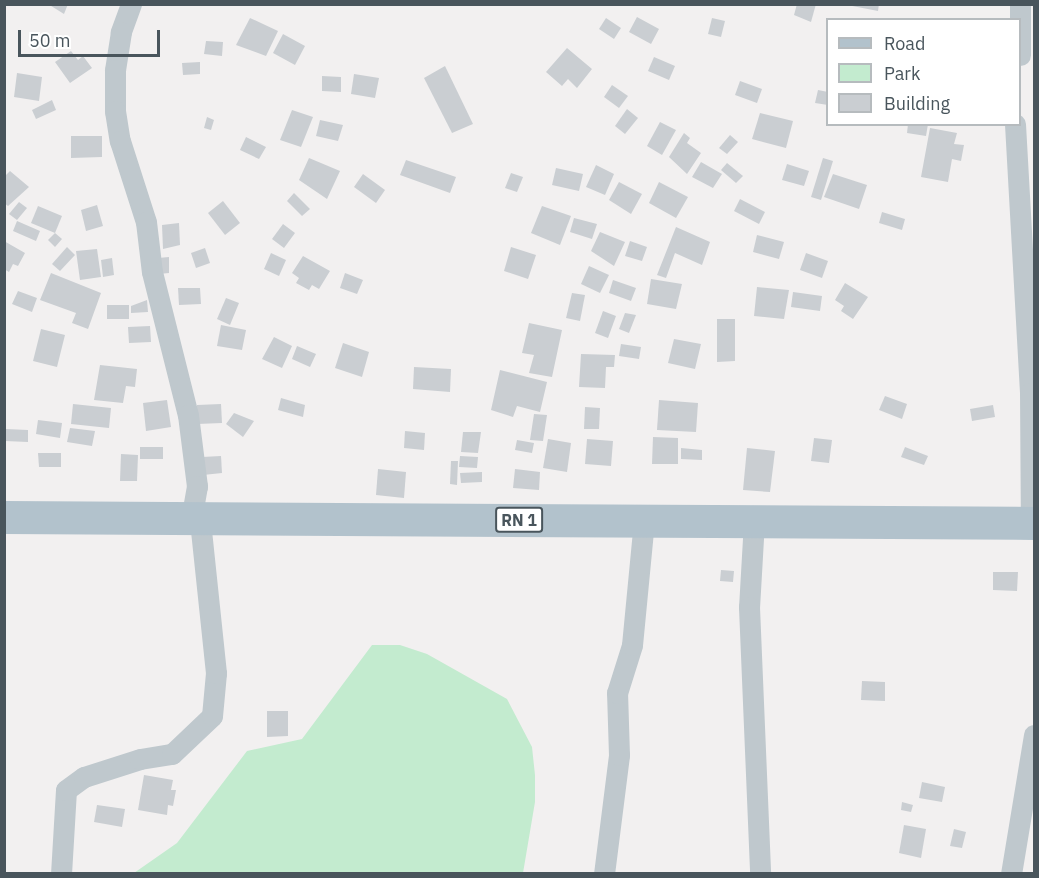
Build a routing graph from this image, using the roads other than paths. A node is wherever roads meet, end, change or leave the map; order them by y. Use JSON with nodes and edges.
{"nodes":[{"id":1,"x":131,"y":4,"type":"edge"},
{"id":2,"x":1015,"y":126,"type":"edge"},
{"id":3,"x":4,"y":517,"type":"edge"},
{"id":4,"x":195,"y":520,"type":"junction"},
{"id":5,"x":644,"y":520,"type":"junction"},
{"id":6,"x":754,"y":521,"type":"junction"},
{"id":7,"x":1033,"y":523,"type":"edge"},
{"id":8,"x":1035,"y":735,"type":"edge"},
{"id":9,"x":61,"y":873,"type":"edge"},
{"id":10,"x":604,"y":873,"type":"edge"},
{"id":11,"x":760,"y":873,"type":"edge"},
{"id":12,"x":1011,"y":873,"type":"edge"}],
"edges":[{"from":1,"to":4,"type":"street"},
{"from":2,"to":7,"type":"street"},
{"from":3,"to":4,"type":"main road","number":"RN 1"},
{"from":4,"to":5,"type":"main road","number":"RN 1"},
{"from":4,"to":9,"type":"street"},
{"from":5,"to":6,"type":"main road","number":"RN 1"},
{"from":5,"to":10,"type":"street"},
{"from":6,"to":7,"type":"main road","number":"RN 1"},
{"from":6,"to":11,"type":"street"},
{"from":8,"to":12,"type":"street"}]}
